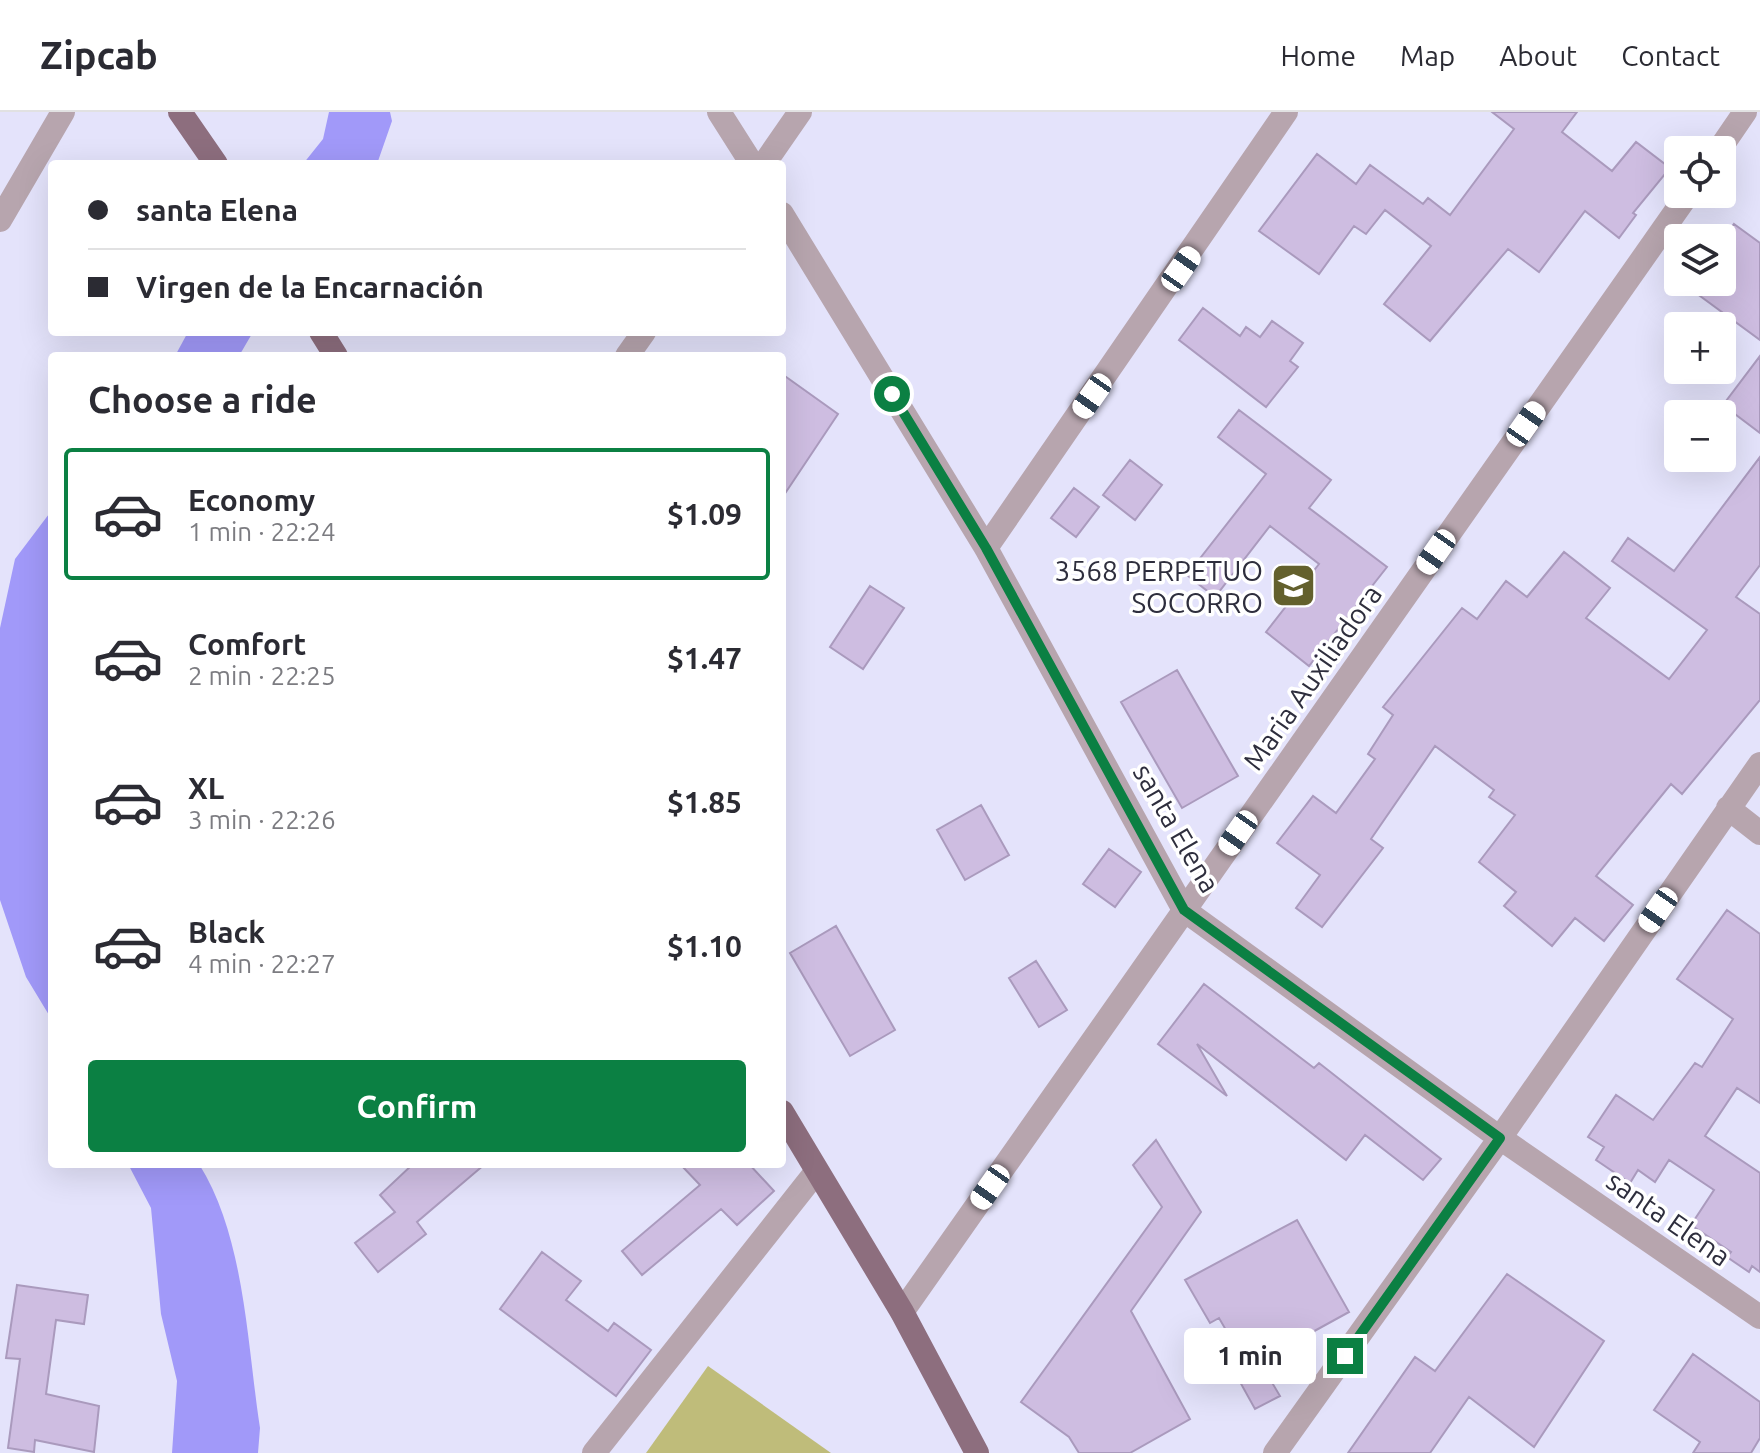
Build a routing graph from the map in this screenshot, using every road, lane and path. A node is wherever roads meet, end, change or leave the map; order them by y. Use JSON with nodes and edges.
{"nodes":[{"id":1,"x":63,"y":112,"type":"edge"},
{"id":2,"x":180,"y":112,"type":"edge"},
{"id":3,"x":719,"y":112,"type":"edge"},
{"id":4,"x":800,"y":112,"type":"edge"},
{"id":5,"x":1286,"y":112,"type":"edge"},
{"id":6,"x":1745,"y":112,"type":"edge"},
{"id":7,"x":1729,"y":136,"type":"edge"},
{"id":8,"x":213,"y":160,"type":"edge"},
{"id":9,"x":749,"y":160,"type":"edge"},
{"id":10,"x":767,"y":160,"type":"edge"},
{"id":11,"x":1678,"y":208,"type":"edge"},
{"id":12,"x":0,"y":220,"type":"edge"},
{"id":13,"x":786,"y":221,"type":"edge"},
{"id":14,"x":986,"y":548,"type":"junction"},
{"id":15,"x":1760,"y":764,"type":"edge"},
{"id":16,"x":1728,"y":808,"type":"junction"},
{"id":17,"x":1760,"y":833,"type":"edge"},
{"id":18,"x":1184,"y":910,"type":"junction"},
{"id":19,"x":786,"y":1119,"type":"edge"},
{"id":20,"x":1500,"y":1138,"type":"junction"},
{"id":21,"x":816,"y":1172,"type":"junction"},
{"id":22,"x":902,"y":1312,"type":"junction"},
{"id":23,"x":1760,"y":1317,"type":"edge"},
{"id":24,"x":594,"y":1453,"type":"edge"},
{"id":25,"x":977,"y":1453,"type":"edge"},
{"id":26,"x":1275,"y":1453,"type":"edge"}],
"edges":[{"from":1,"to":12,"type":"street"},
{"from":2,"to":8,"type":"main road"},
{"from":3,"to":9,"type":"street"},
{"from":4,"to":10,"type":"street"},
{"from":5,"to":14,"type":"street"},
{"from":6,"to":7,"type":"street"},
{"from":11,"to":18,"type":"street","name":"Maria Auxiliadora"},
{"from":13,"to":14,"type":"street","name":"santa Elena"},
{"from":14,"to":18,"type":"street","name":"santa Elena"},
{"from":15,"to":16,"type":"street"},
{"from":16,"to":17,"type":"street"},
{"from":16,"to":20,"type":"street"},
{"from":18,"to":20,"type":"street","name":"santa Elena"},
{"from":18,"to":22,"type":"street","name":"Maria Auxiliadora"},
{"from":19,"to":21,"type":"main road"},
{"from":20,"to":23,"type":"street","name":"santa Elena"},
{"from":20,"to":26,"type":"street"},
{"from":21,"to":22,"type":"main road"},
{"from":21,"to":24,"type":"street"},
{"from":22,"to":25,"type":"main road"}]}
